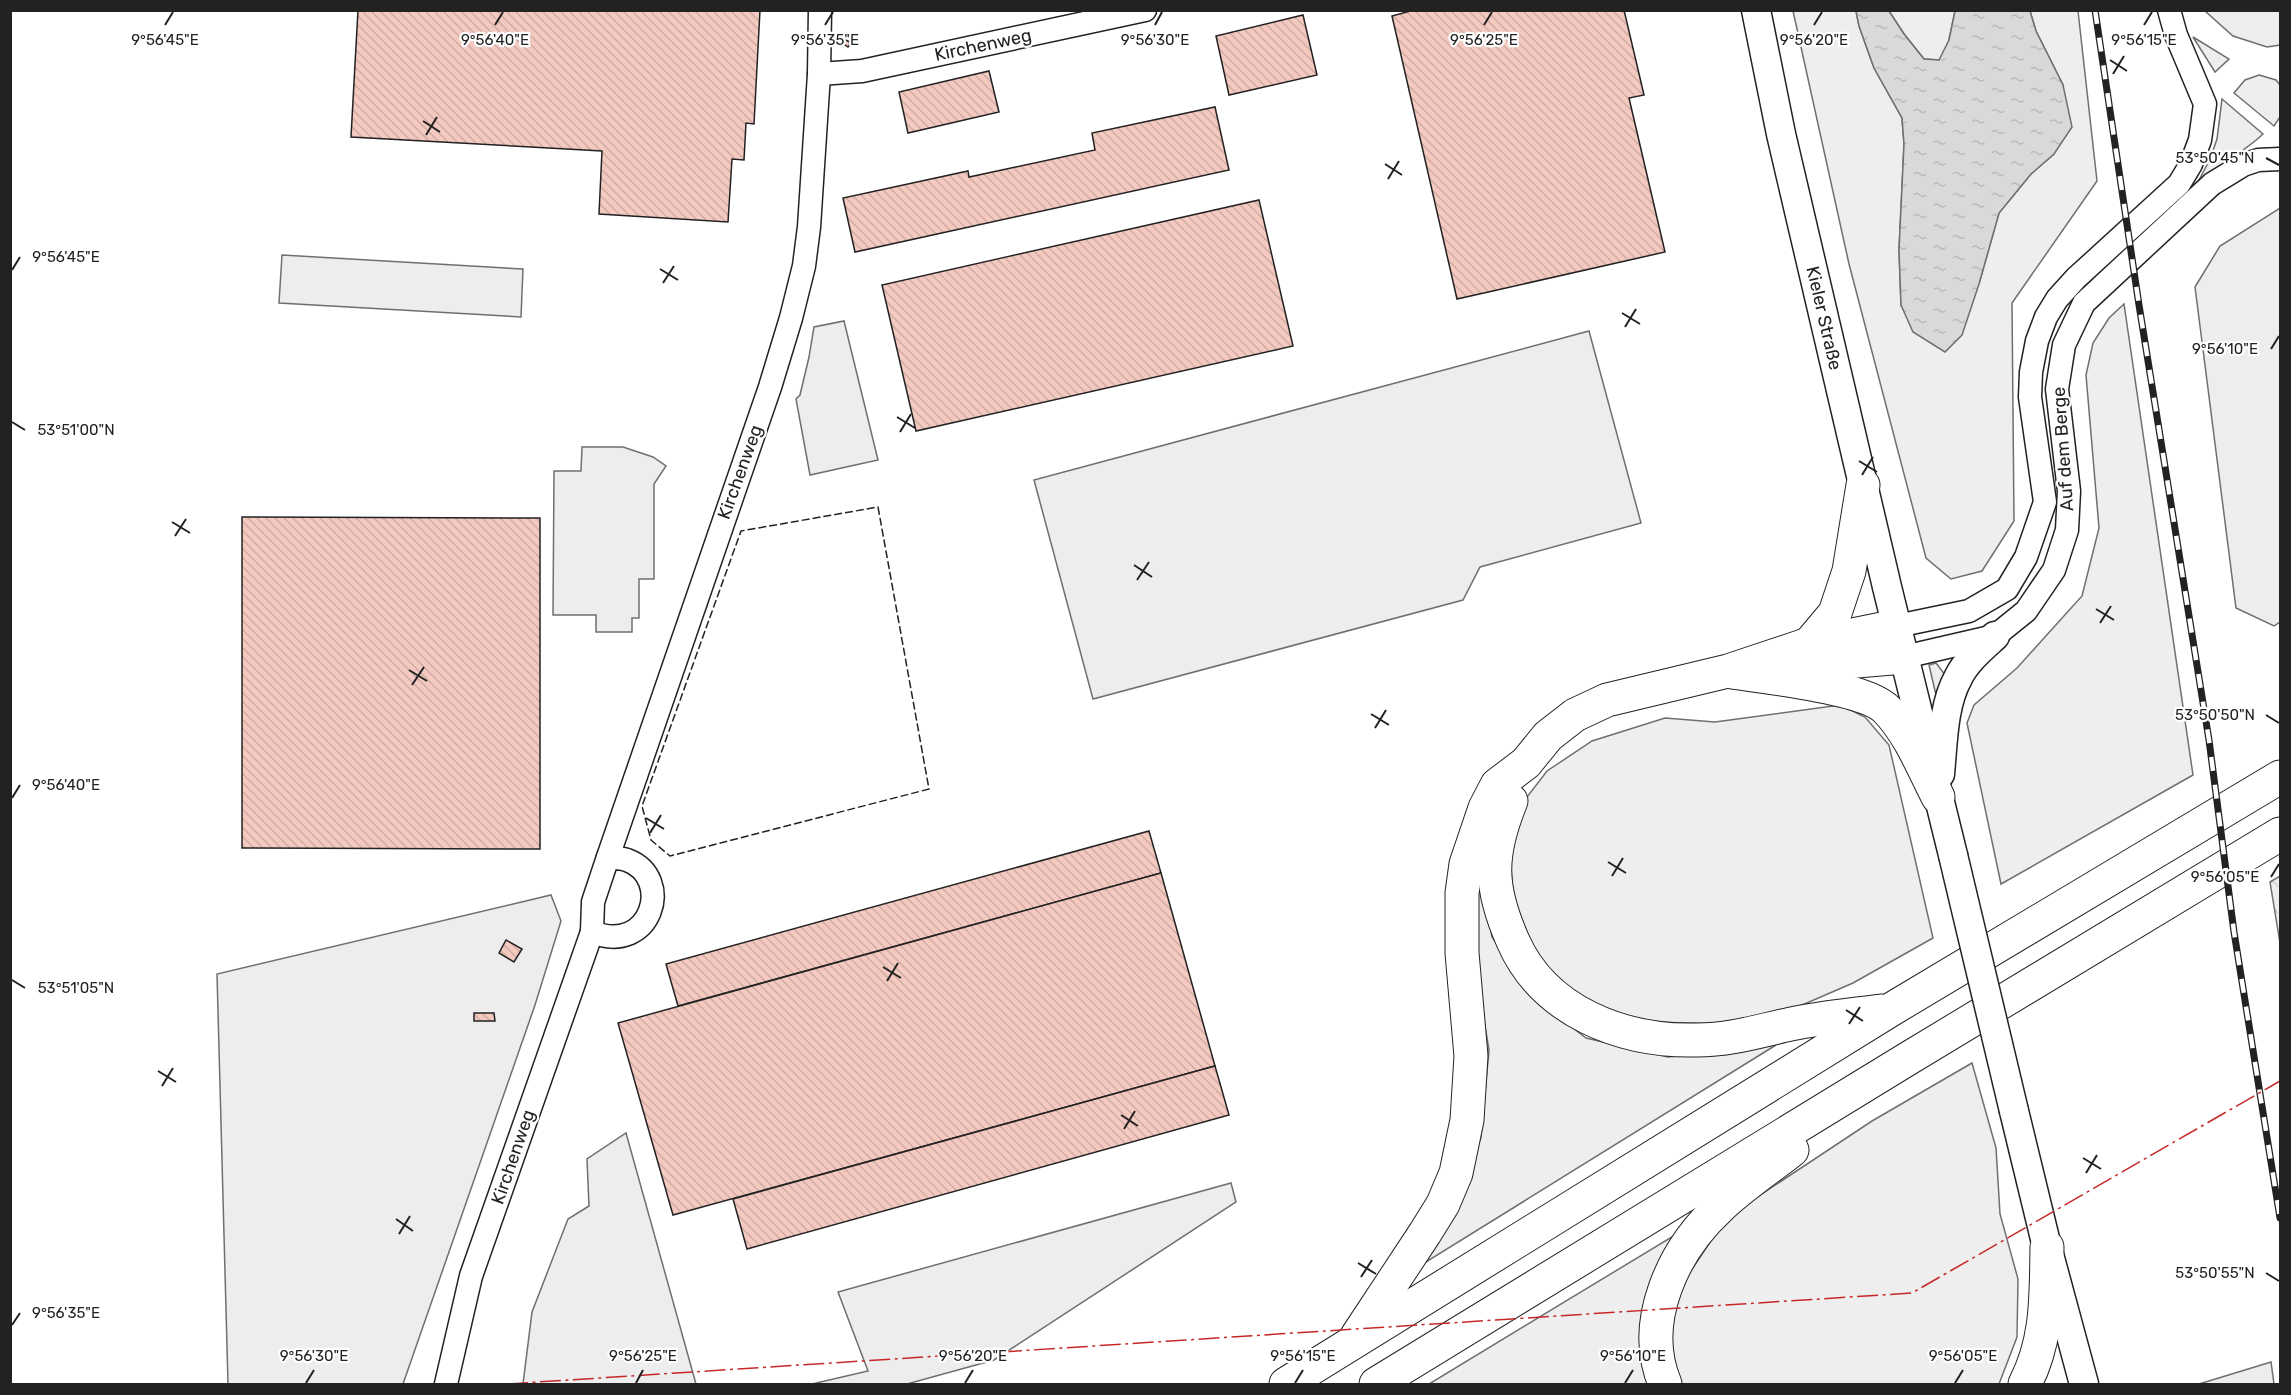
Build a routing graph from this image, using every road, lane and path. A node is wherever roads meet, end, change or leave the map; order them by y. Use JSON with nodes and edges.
{"nodes":[{"id":1,"x":820,"y":10,"type":"edge"},
{"id":2,"x":1145,"y":10,"type":"edge"},
{"id":3,"x":1756,"y":10,"type":"edge"},
{"id":4,"x":2169,"y":10,"type":"edge"},
{"id":5,"x":819,"y":74,"type":"junction"},
{"id":6,"x":2280,"y":159,"type":"edge"},
{"id":7,"x":1863,"y":484,"type":"junction"},
{"id":8,"x":1897,"y":626,"type":"junction"},
{"id":9,"x":1995,"y":636,"type":"junction"},
{"id":10,"x":1809,"y":644,"type":"junction"},
{"id":11,"x":1904,"y":657,"type":"junction"},
{"id":12,"x":1728,"y":671,"type":"junction"},
{"id":13,"x":1526,"y":763,"type":"junction"},
{"id":14,"x":2280,"y":777,"type":"edge"},
{"id":15,"x":1938,"y":797,"type":"junction"},
{"id":16,"x":2280,"y":834,"type":"edge"},
{"id":17,"x":608,"y":857,"type":"junction"},
{"id":18,"x":592,"y":932,"type":"junction"},
{"id":19,"x":1892,"y":1009,"type":"junction"},
{"id":20,"x":1909,"y":1058,"type":"junction"},
{"id":21,"x":2047,"y":1247,"type":"junction"},
{"id":22,"x":1353,"y":1343,"type":"junction"},
{"id":23,"x":446,"y":1384,"type":"edge"},
{"id":24,"x":1286,"y":1384,"type":"edge"},
{"id":25,"x":1376,"y":1384,"type":"edge"},
{"id":26,"x":1665,"y":1384,"type":"edge"},
{"id":27,"x":2025,"y":1384,"type":"edge"},
{"id":28,"x":2084,"y":1384,"type":"edge"}],
"edges":[{"from":1,"to":5,"type":"street","name":"Kirchenweg"},
{"from":2,"to":5,"type":"street","name":"Kirchenweg"},
{"from":3,"to":7,"type":"main road","name":"Kieler Straße"},
{"from":4,"to":8,"type":"street","name":"Auf dem Berge"},
{"from":5,"to":17,"type":"street","name":"Kirchenweg"},
{"from":6,"to":9,"type":"street","name":"Auf dem Berge"},
{"from":7,"to":8,"type":"main road","name":"Kieler Straße"},
{"from":7,"to":10,"type":"highway"},
{"from":8,"to":10,"type":"highway"},
{"from":8,"to":11,"type":"main road","name":"Kieler Straße"},
{"from":9,"to":11,"type":"street","name":"Auf dem Berge"},
{"from":9,"to":15,"type":"main road"},
{"from":10,"to":12,"type":"highway"},
{"from":11,"to":12,"type":"highway"},
{"from":11,"to":15,"type":"main road","name":"Kieler Straße"},
{"from":12,"to":13,"type":"highway"},
{"from":12,"to":15,"type":"highway"},
{"from":13,"to":19,"type":"highway"},
{"from":13,"to":22,"type":"highway"},
{"from":14,"to":19,"type":"highway"},
{"from":15,"to":21,"type":"main road","name":"Kieler Straße","bridge":true},
{"from":16,"to":20,"type":"highway"},
{"from":17,"to":18,"type":"street","name":"Kirchenweg"},
{"from":17,"to":18,"type":"street"},
{"from":18,"to":23,"type":"street","name":"Kirchenweg"},
{"from":19,"to":22,"type":"highway"},
{"from":20,"to":25,"type":"highway"},
{"from":20,"to":26,"type":"highway"},
{"from":21,"to":27,"type":"highway"},
{"from":21,"to":28,"type":"main road","name":"Kieler Straße"},
{"from":22,"to":24,"type":"highway"}]}
